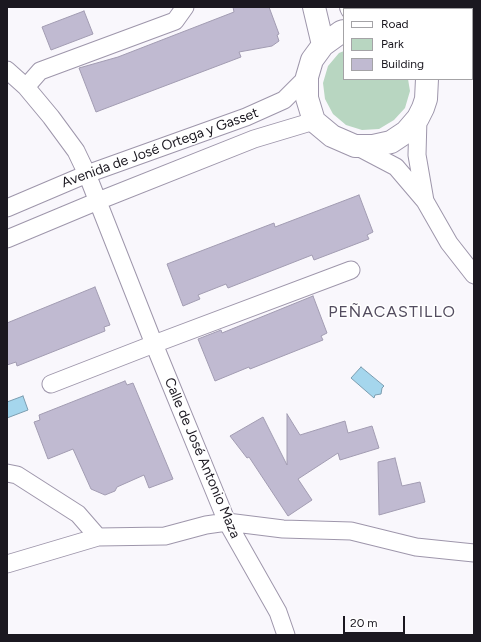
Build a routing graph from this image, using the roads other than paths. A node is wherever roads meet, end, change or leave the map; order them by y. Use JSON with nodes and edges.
{"nodes":[{"id":1,"x":185,"y":7,"type":"edge"},
{"id":2,"x":314,"y":7,"type":"edge"},
{"id":3,"x":343,"y":31,"type":"edge"},
{"id":4,"x":322,"y":45,"type":"junction"},
{"id":5,"x":7,"y":70,"type":"edge"},
{"id":6,"x":307,"y":77,"type":"junction"},
{"id":7,"x":427,"y":80,"type":"edge"},
{"id":8,"x":26,"y":87,"type":"junction"},
{"id":9,"x":418,"y":118,"type":"junction"},
{"id":10,"x":314,"y":122,"type":"junction"},
{"id":11,"x":355,"y":146,"type":"junction"},
{"id":12,"x":87,"y":174,"type":"junction"},
{"id":13,"x":98,"y":200,"type":"junction"},
{"id":14,"x":425,"y":201,"type":"junction"},
{"id":15,"x":7,"y":208,"type":"edge"},
{"id":16,"x":7,"y":239,"type":"edge"},
{"id":17,"x":351,"y":270,"type":"dead end"},
{"id":18,"x":474,"y":275,"type":"edge"},
{"id":19,"x":154,"y":344,"type":"junction"},
{"id":20,"x":51,"y":384,"type":"dead end"},
{"id":21,"x":7,"y":473,"type":"edge"},
{"id":22,"x":227,"y":522,"type":"junction"},
{"id":23,"x":98,"y":537,"type":"junction"},
{"id":24,"x":474,"y":554,"type":"edge"},
{"id":25,"x":7,"y":564,"type":"edge"},
{"id":26,"x":286,"y":635,"type":"edge"}],
"edges":[{"from":1,"to":8,"type":"street"},
{"from":2,"to":4,"type":"main road"},
{"from":3,"to":4,"type":"main road"},
{"from":4,"to":6,"type":"main road"},
{"from":5,"to":8,"type":"street","name":"Calle de José Antonio Maza"},
{"from":6,"to":10,"type":"main road"},
{"from":6,"to":12,"type":"street","name":"Avenida de José Ortega y Gasset"},
{"from":7,"to":9,"type":"main road"},
{"from":8,"to":12,"type":"street","name":"Calle de José Antonio Maza"},
{"from":9,"to":11,"type":"main road"},
{"from":9,"to":14,"type":"street"},
{"from":10,"to":11,"type":"main road"},
{"from":10,"to":13,"type":"street","name":"Avenida de José Ortega y Gasset"},
{"from":11,"to":14,"type":"street"},
{"from":12,"to":13,"type":"street","name":"Calle de José Antonio Maza"},
{"from":12,"to":15,"type":"street","name":"Avenida de José Ortega y Gasset"},
{"from":13,"to":16,"type":"street","name":"Avenida de José Ortega y Gasset"},
{"from":13,"to":19,"type":"street","name":"Calle de José Antonio Maza"},
{"from":14,"to":18,"type":"street"},
{"from":17,"to":19,"type":"street"},
{"from":19,"to":20,"type":"street"},
{"from":19,"to":22,"type":"street","name":"Calle de José Antonio Maza"},
{"from":21,"to":23,"type":"street"},
{"from":22,"to":23,"type":"street"},
{"from":22,"to":24,"type":"street"},
{"from":22,"to":26,"type":"street","name":"Calle de José Antonio Maza"},
{"from":23,"to":25,"type":"street"}]}
